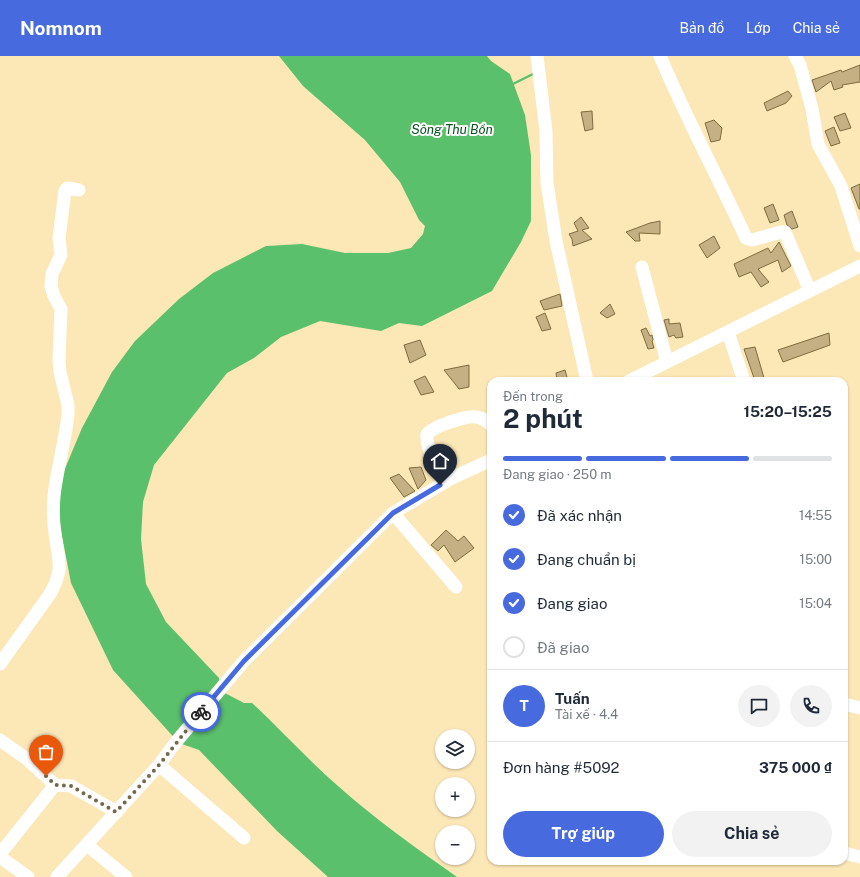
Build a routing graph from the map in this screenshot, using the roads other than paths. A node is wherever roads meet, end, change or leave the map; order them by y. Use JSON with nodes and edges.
{"nodes":[{"id":1,"x":537,"y":56,"type":"edge"},
{"id":2,"x":660,"y":56,"type":"edge"},
{"id":3,"x":798,"y":57,"type":"edge"},
{"id":4,"x":79,"y":190,"type":"dead end"},
{"id":5,"x":860,"y":246,"type":"edge"},
{"id":6,"x":860,"y":266,"type":"edge"},
{"id":7,"x":642,"y":267,"type":"dead end"},
{"id":8,"x":810,"y":290,"type":"junction"},
{"id":9,"x":728,"y":332,"type":"junction"},
{"id":10,"x":668,"y":362,"type":"junction"},
{"id":11,"x":586,"y":377,"type":"edge"},
{"id":12,"x":637,"y":377,"type":"edge"},
{"id":13,"x":743,"y":377,"type":"edge"},
{"id":14,"x":487,"y":422,"type":"edge"},
{"id":15,"x":487,"y":462,"type":"edge"},
{"id":16,"x":452,"y":478,"type":"junction"},
{"id":17,"x":393,"y":513,"type":"junction"},
{"id":18,"x":456,"y":587,"type":"dead end"},
{"id":19,"x":0,"y":664,"type":"edge"},
{"id":20,"x":848,"y":705,"type":"edge"},
{"id":21,"x":860,"y":708,"type":"edge"},
{"id":22,"x":0,"y":740,"type":"edge"},
{"id":23,"x":159,"y":765,"type":"junction"},
{"id":24,"x":55,"y":785,"type":"junction"},
{"id":25,"x":116,"y":812,"type":"junction"},
{"id":26,"x":244,"y":838,"type":"dead end"},
{"id":27,"x":87,"y":845,"type":"junction"},
{"id":28,"x":0,"y":854,"type":"edge"},
{"id":29,"x":848,"y":854,"type":"edge"},
{"id":30,"x":0,"y":857,"type":"edge"},
{"id":31,"x":860,"y":857,"type":"edge"},
{"id":32,"x":28,"y":877,"type":"edge"},
{"id":33,"x":57,"y":877,"type":"edge"},
{"id":34,"x":126,"y":877,"type":"edge"}],
"edges":[{"from":1,"to":11,"type":"street"},
{"from":2,"to":8,"type":"street"},
{"from":3,"to":5,"type":"street"},
{"from":4,"to":19,"type":"street"},
{"from":6,"to":8,"type":"street"},
{"from":7,"to":10,"type":"street"},
{"from":8,"to":9,"type":"street"},
{"from":9,"to":10,"type":"street"},
{"from":9,"to":13,"type":"street"},
{"from":10,"to":12,"type":"street"},
{"from":14,"to":16,"type":"street"},
{"from":15,"to":16,"type":"street"},
{"from":16,"to":17,"type":"street"},
{"from":17,"to":18,"type":"street"},
{"from":17,"to":23,"type":"street"},
{"from":20,"to":21,"type":"street"},
{"from":22,"to":24,"type":"street"},
{"from":23,"to":25,"type":"street"},
{"from":23,"to":26,"type":"street"},
{"from":24,"to":25,"type":"street"},
{"from":24,"to":28,"type":"street"},
{"from":25,"to":27,"type":"street"},
{"from":27,"to":33,"type":"street"},
{"from":27,"to":34,"type":"street"},
{"from":29,"to":31,"type":"street"},
{"from":30,"to":32,"type":"street"}]}
